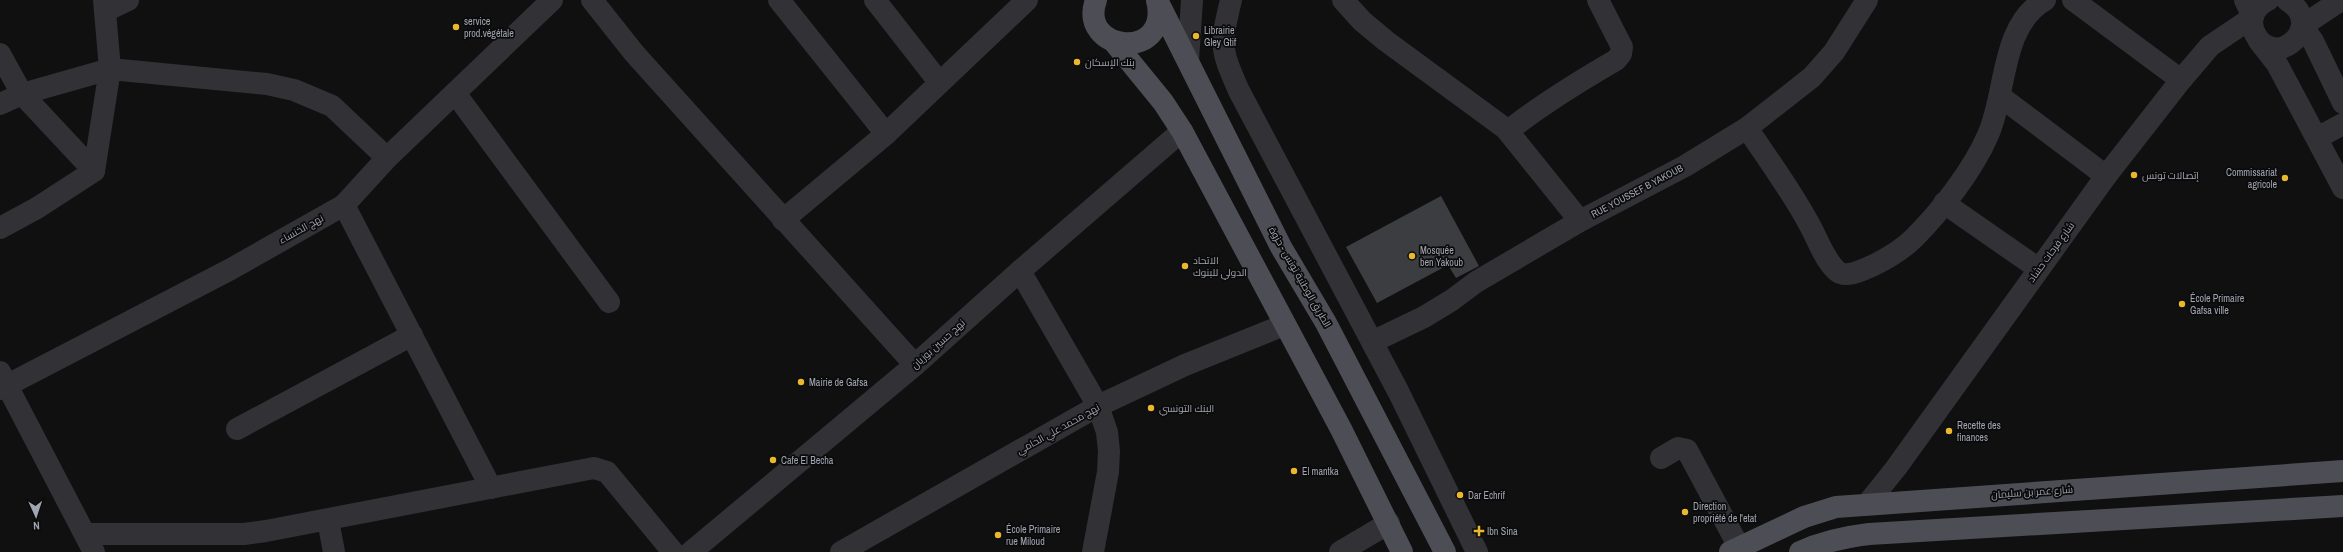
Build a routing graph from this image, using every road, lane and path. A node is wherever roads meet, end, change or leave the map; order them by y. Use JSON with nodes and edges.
{"nodes":[{"id":1,"x":128,"y":0,"type":"edge"},
{"id":2,"x":552,"y":0,"type":"edge"},
{"id":3,"x":592,"y":0,"type":"edge"},
{"id":4,"x":779,"y":0,"type":"edge"},
{"id":5,"x":875,"y":0,"type":"edge"},
{"id":6,"x":1027,"y":0,"type":"edge"},
{"id":7,"x":1078,"y":0,"type":"edge"},
{"id":8,"x":1096,"y":0,"type":"edge"},
{"id":9,"x":1157,"y":0,"type":"edge"},
{"id":10,"x":1192,"y":0,"type":"edge"},
{"id":11,"x":1231,"y":0,"type":"edge"},
{"id":12,"x":1343,"y":0,"type":"edge"},
{"id":13,"x":1598,"y":0,"type":"edge"},
{"id":14,"x":1867,"y":0,"type":"edge"},
{"id":15,"x":2045,"y":0,"type":"edge"},
{"id":16,"x":2072,"y":0,"type":"edge"},
{"id":17,"x":2268,"y":0,"type":"edge"},
{"id":18,"x":2287,"y":0,"type":"edge"},
{"id":19,"x":2341,"y":0,"type":"edge"},
{"id":20,"x":105,"y":5,"type":"edge"},
{"id":21,"x":2249,"y":9,"type":"edge"},
{"id":22,"x":1096,"y":24,"type":"junction"},
{"id":23,"x":2302,"y":26,"type":"junction"},
{"id":24,"x":2259,"y":41,"type":"junction"},
{"id":25,"x":1114,"y":42,"type":"junction"},
{"id":26,"x":0,"y":54,"type":"edge"},
{"id":27,"x":1188,"y":61,"type":"junction"},
{"id":28,"x":110,"y":69,"type":"junction"},
{"id":29,"x":2181,"y":80,"type":"junction"},
{"id":30,"x":939,"y":82,"type":"junction"},
{"id":31,"x":455,"y":93,"type":"junction"},
{"id":32,"x":22,"y":94,"type":"junction"},
{"id":33,"x":2001,"y":97,"type":"junction"},
{"id":34,"x":2343,"y":103,"type":"edge"},
{"id":35,"x":0,"y":104,"type":"edge"},
{"id":36,"x":2343,"y":124,"type":"edge"},
{"id":37,"x":1747,"y":128,"type":"junction"},
{"id":38,"x":1182,"y":131,"type":"junction"},
{"id":39,"x":1508,"y":131,"type":"junction"},
{"id":40,"x":886,"y":134,"type":"junction"},
{"id":41,"x":2316,"y":138,"type":"junction"},
{"id":42,"x":387,"y":158,"type":"junction"},
{"id":43,"x":94,"y":171,"type":"junction"},
{"id":44,"x":2106,"y":176,"type":"junction"},
{"id":45,"x":2343,"y":188,"type":"edge"},
{"id":46,"x":1944,"y":203,"type":"junction"},
{"id":47,"x":344,"y":205,"type":"junction"},
{"id":48,"x":783,"y":220,"type":"junction"},
{"id":49,"x":1580,"y":221,"type":"junction"},
{"id":50,"x":0,"y":228,"type":"edge"},
{"id":51,"x":2039,"y":269,"type":"junction"},
{"id":52,"x":1020,"y":270,"type":"junction"},
{"id":53,"x":609,"y":302,"type":"dead end"},
{"id":54,"x":1284,"y":325,"type":"junction"},
{"id":55,"x":412,"y":335,"type":"junction"},
{"id":56,"x":1372,"y":342,"type":"junction"},
{"id":57,"x":915,"y":365,"type":"junction"},
{"id":58,"x":2,"y":382,"type":"edge"},
{"id":59,"x":1098,"y":406,"type":"junction"},
{"id":60,"x":237,"y":429,"type":"dead end"},
{"id":61,"x":1661,"y":458,"type":"dead end"},
{"id":62,"x":2343,"y":471,"type":"edge"},
{"id":63,"x":490,"y":488,"type":"junction"},
{"id":64,"x":1868,"y":503,"type":"junction"},
{"id":65,"x":2343,"y":506,"type":"edge"},
{"id":66,"x":328,"y":520,"type":"junction"},
{"id":67,"x":1388,"y":523,"type":"junction"},
{"id":68,"x":90,"y":543,"type":"edge"},
{"id":69,"x":1735,"y":550,"type":"edge"},
{"id":70,"x":334,"y":552,"type":"edge"},
{"id":71,"x":673,"y":552,"type":"edge"},
{"id":72,"x":691,"y":552,"type":"edge"},
{"id":73,"x":841,"y":552,"type":"edge"},
{"id":74,"x":1093,"y":552,"type":"edge"},
{"id":75,"x":1340,"y":552,"type":"edge"},
{"id":76,"x":1402,"y":552,"type":"edge"},
{"id":77,"x":1445,"y":552,"type":"edge"},
{"id":78,"x":1477,"y":552,"type":"edge"},
{"id":79,"x":1800,"y":552,"type":"edge"}],
"edges":[{"from":1,"to":20,"type":"street"},
{"from":2,"to":31,"type":"street","name":"نهج الخنساء"},
{"from":3,"to":48,"type":"street"},
{"from":4,"to":40,"type":"street"},
{"from":5,"to":30,"type":"street"},
{"from":6,"to":30,"type":"street"},
{"from":7,"to":22,"type":"main road"},
{"from":8,"to":22,"type":"main road"},
{"from":9,"to":25,"type":"main road"},
{"from":9,"to":27,"type":"main road","name":"الطريق الوطنية تونس - حزوة"},
{"from":10,"to":27,"type":"street"},
{"from":11,"to":56,"type":"street"},
{"from":12,"to":39,"type":"street"},
{"from":13,"to":39,"type":"street"},
{"from":14,"to":37,"type":"street","name":"RUE YOUSSEF B YAKOUB"},
{"from":15,"to":33,"type":"street"},
{"from":16,"to":29,"type":"street"},
{"from":17,"to":21,"type":"street","name":"شارع فرحات حشاد"},
{"from":18,"to":23,"type":"street"},
{"from":19,"to":23,"type":"street"},
{"from":20,"to":28,"type":"street"},
{"from":21,"to":24,"type":"street"},
{"from":21,"to":29,"type":"street","name":"شارع فرحات حشاد"},
{"from":22,"to":25,"type":"main road"},
{"from":23,"to":24,"type":"street"},
{"from":23,"to":34,"type":"street"},
{"from":24,"to":41,"type":"street"},
{"from":25,"to":38,"type":"main road"},
{"from":26,"to":32,"type":"street"},
{"from":27,"to":77,"type":"main road","name":"الطريق الوطنية تونس - حزوة"},
{"from":28,"to":32,"type":"street"},
{"from":28,"to":42,"type":"street"},
{"from":28,"to":43,"type":"street"},
{"from":29,"to":44,"type":"street","name":"شارع فرحات حشاد"},
{"from":30,"to":40,"type":"street"},
{"from":31,"to":42,"type":"street","name":"نهج الخنساء"},
{"from":31,"to":53,"type":"street"},
{"from":32,"to":35,"type":"street"},
{"from":32,"to":43,"type":"street"},
{"from":33,"to":44,"type":"street"},
{"from":33,"to":46,"type":"street"},
{"from":36,"to":41,"type":"street"},
{"from":37,"to":46,"type":"street"},
{"from":37,"to":49,"type":"street","name":"RUE YOUSSEF B YAKOUB"},
{"from":38,"to":52,"type":"street","name":"نهج حسين بوزيان"},
{"from":38,"to":54,"type":"main road"},
{"from":39,"to":49,"type":"street"},
{"from":40,"to":48,"type":"street"},
{"from":41,"to":45,"type":"street"},
{"from":42,"to":47,"type":"street","name":"نهج الخنساء"},
{"from":43,"to":50,"type":"street"},
{"from":44,"to":51,"type":"street","name":"شارع فرحات حشاد"},
{"from":46,"to":51,"type":"street"},
{"from":47,"to":55,"type":"street"},
{"from":47,"to":58,"type":"street","name":"نهج الخنساء"},
{"from":48,"to":57,"type":"street"},
{"from":49,"to":56,"type":"street","name":"RUE YOUSSEF B YAKOUB"},
{"from":51,"to":64,"type":"street","name":"شارع فرحات حشاد"},
{"from":52,"to":57,"type":"street","name":"نهج حسين بوزيان"},
{"from":52,"to":59,"type":"street"},
{"from":54,"to":59,"type":"street","name":"نهج محمد علي الحامي"},
{"from":54,"to":67,"type":"main road"},
{"from":55,"to":60,"type":"street"},
{"from":55,"to":63,"type":"street"},
{"from":56,"to":78,"type":"street"},
{"from":57,"to":72,"type":"street","name":"نهج حسين بوزيان"},
{"from":58,"to":68,"type":"street"},
{"from":59,"to":73,"type":"street","name":"نهج محمد علي الحامي"},
{"from":59,"to":74,"type":"street"},
{"from":61,"to":69,"type":"street"},
{"from":62,"to":64,"type":"main road","name":"شارع عمر بن سليمان"},
{"from":63,"to":66,"type":"street"},
{"from":63,"to":71,"type":"street"},
{"from":64,"to":69,"type":"main road","name":"شارع عمر بن سليمان"},
{"from":65,"to":79,"type":"main road"},
{"from":66,"to":68,"type":"street"},
{"from":66,"to":70,"type":"street"},
{"from":67,"to":75,"type":"street"},
{"from":67,"to":76,"type":"main road"}]}
